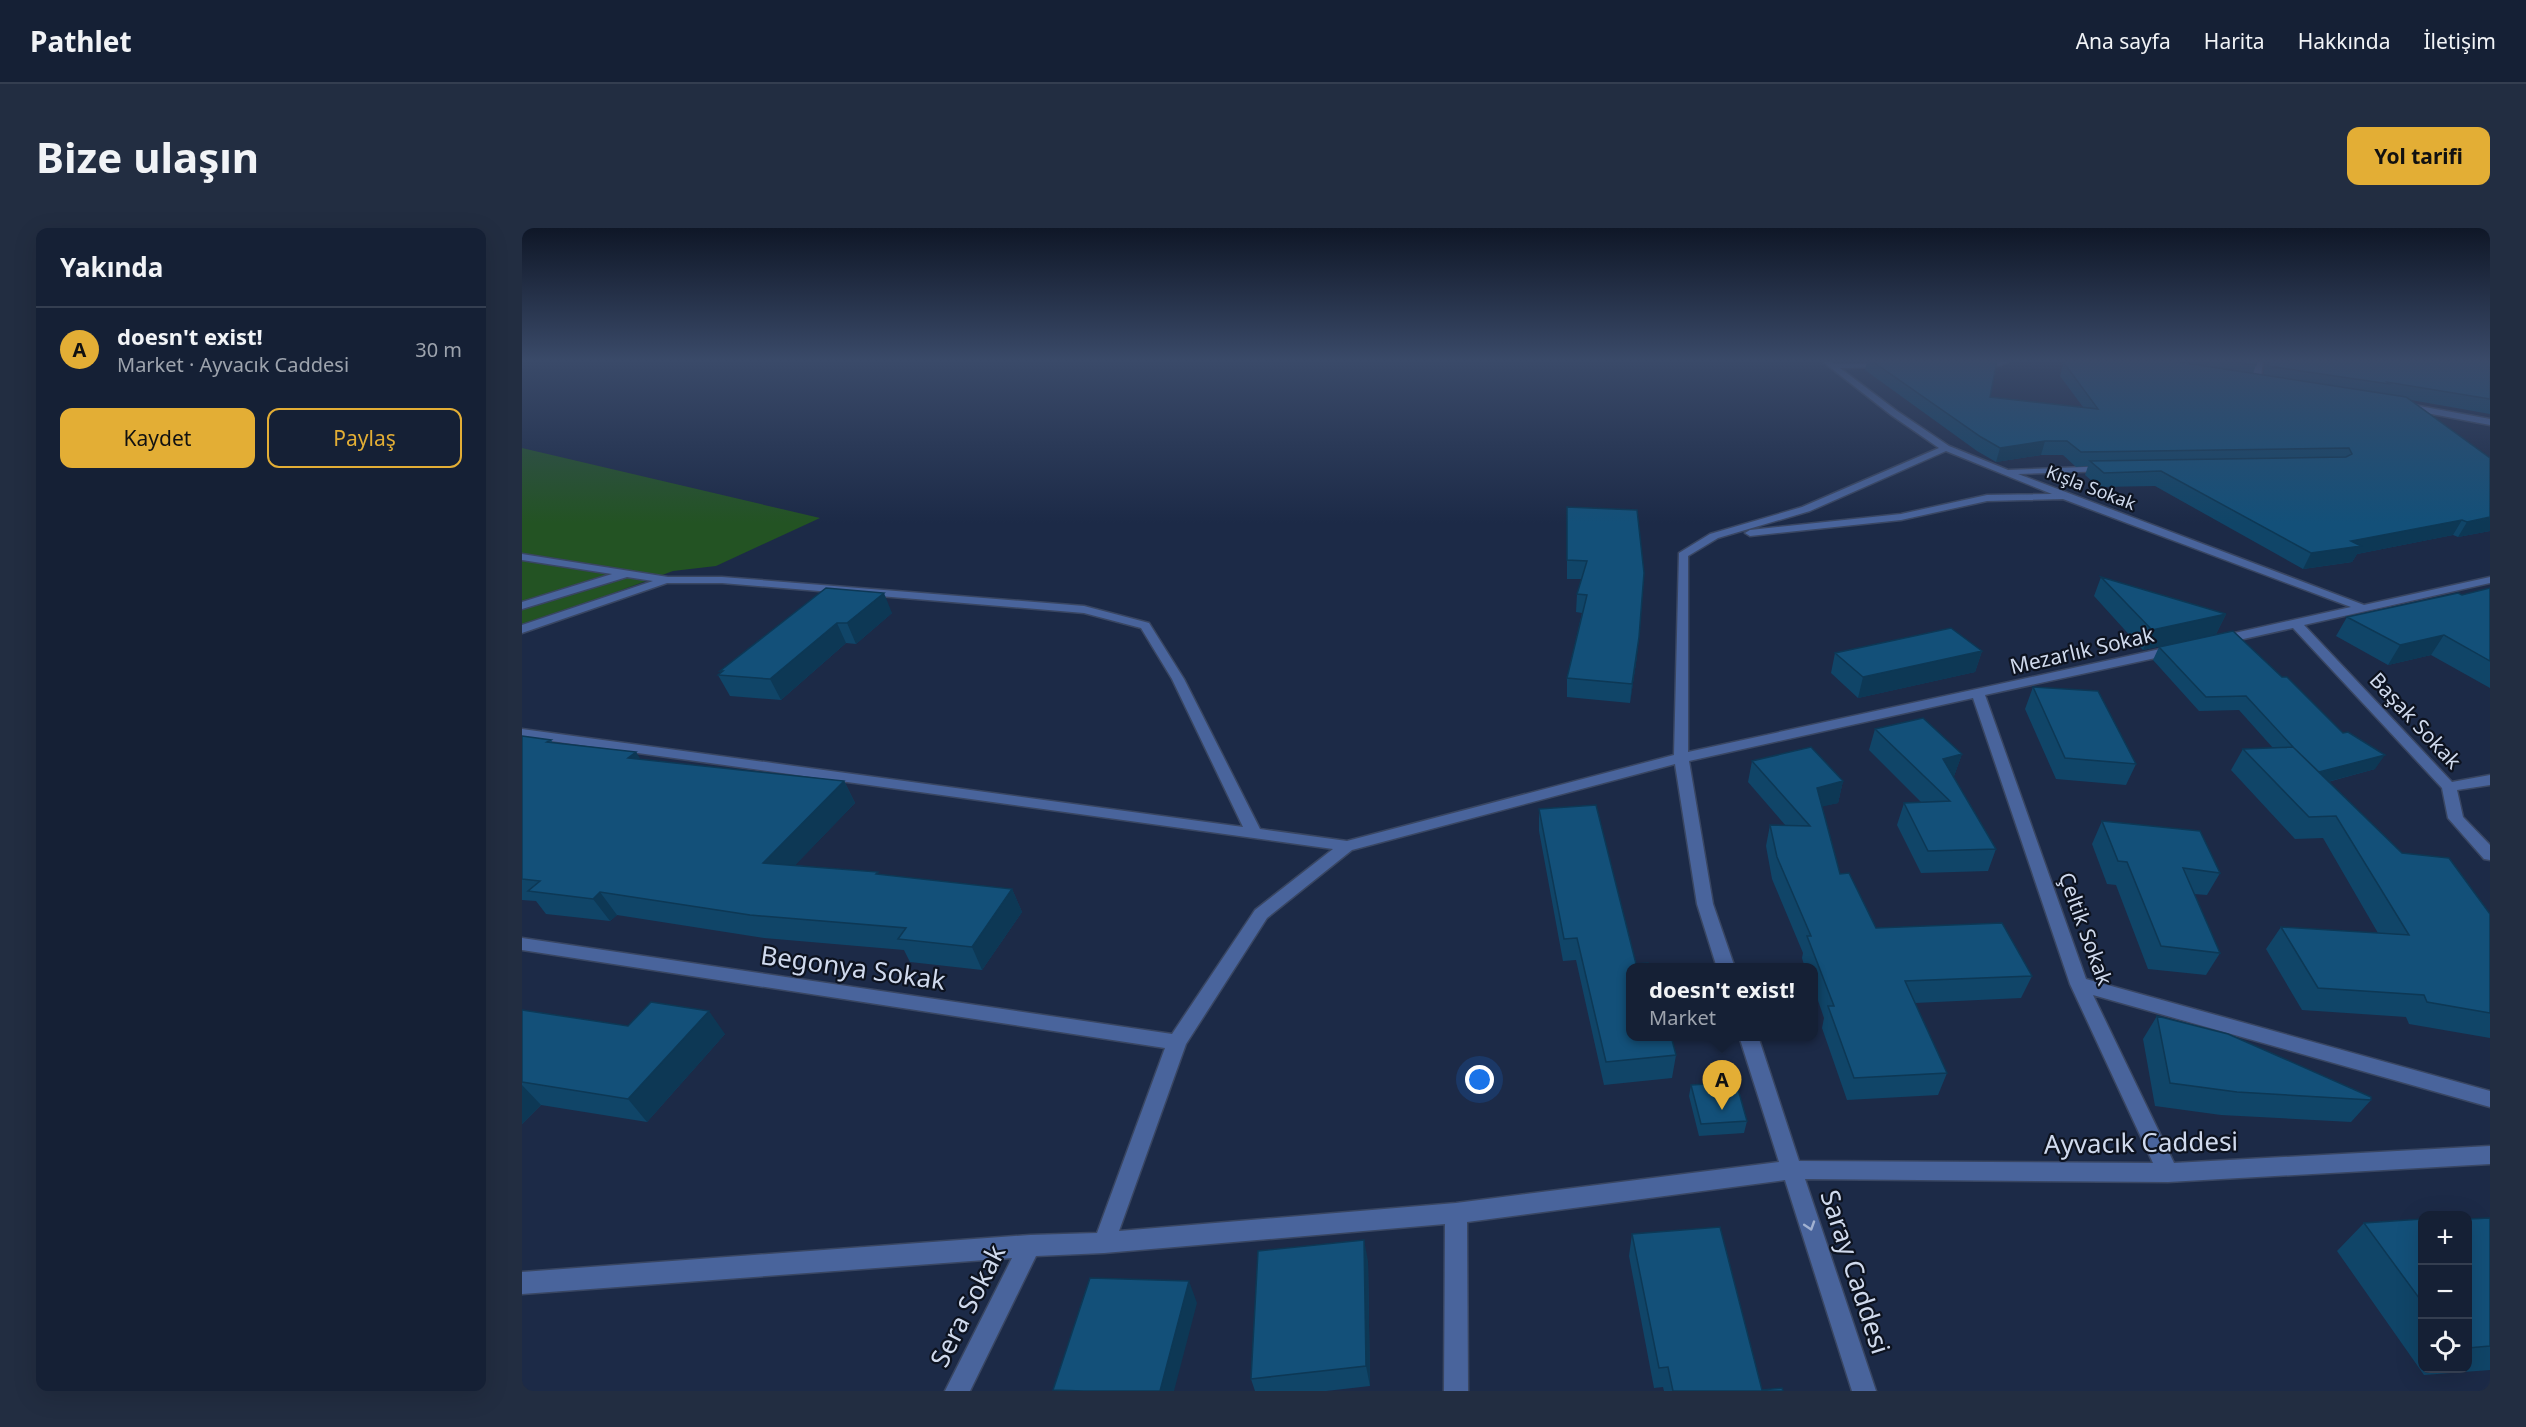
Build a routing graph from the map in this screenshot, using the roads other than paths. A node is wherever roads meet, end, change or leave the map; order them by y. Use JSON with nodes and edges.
{"nodes":[{"id":1,"x":1897,"y":415,"type":"edge"},
{"id":2,"x":2453,"y":415,"type":"edge"},
{"id":3,"x":2490,"y":422,"type":"edge"},
{"id":4,"x":1946,"y":448,"type":"junction"},
{"id":5,"x":2114,"y":468,"type":"edge"},
{"id":6,"x":2006,"y":471,"type":"junction"},
{"id":7,"x":2065,"y":496,"type":"junction"},
{"id":8,"x":1714,"y":536,"type":"junction"},
{"id":9,"x":522,"y":557,"type":"edge"},
{"id":10,"x":627,"y":574,"type":"junction"},
{"id":11,"x":666,"y":580,"type":"junction"},
{"id":12,"x":2490,"y":580,"type":"edge"},
{"id":13,"x":522,"y":606,"type":"edge"},
{"id":14,"x":2363,"y":608,"type":"junction"},
{"id":15,"x":2295,"y":623,"type":"junction"},
{"id":16,"x":522,"y":629,"type":"edge"},
{"id":17,"x":2204,"y":644,"type":"edge"},
{"id":18,"x":2182,"y":648,"type":"edge"},
{"id":19,"x":1978,"y":694,"type":"junction"},
{"id":20,"x":522,"y":733,"type":"edge"},
{"id":21,"x":1681,"y":758,"type":"junction"},
{"id":22,"x":2490,"y":780,"type":"edge"},
{"id":23,"x":2449,"y":787,"type":"junction"},
{"id":24,"x":1254,"y":833,"type":"junction"},
{"id":25,"x":1347,"y":846,"type":"junction"},
{"id":26,"x":2490,"y":855,"type":"edge"},
{"id":27,"x":522,"y":944,"type":"edge"},
{"id":28,"x":1724,"y":963,"type":"edge"},
{"id":29,"x":2079,"y":984,"type":"junction"},
{"id":30,"x":1750,"y":1041,"type":"edge"},
{"id":31,"x":1177,"y":1042,"type":"junction"},
{"id":32,"x":2490,"y":1099,"type":"edge"},
{"id":33,"x":2490,"y":1155,"type":"edge"},
{"id":34,"x":1792,"y":1170,"type":"junction"},
{"id":35,"x":2168,"y":1173,"type":"junction"},
{"id":36,"x":1456,"y":1213,"type":"junction"},
{"id":37,"x":1104,"y":1243,"type":"junction"},
{"id":38,"x":1030,"y":1246,"type":"junction"},
{"id":39,"x":522,"y":1283,"type":"edge"},
{"id":40,"x":957,"y":1391,"type":"edge"},
{"id":41,"x":1456,"y":1391,"type":"edge"},
{"id":42,"x":1864,"y":1391,"type":"edge"}],
"edges":[{"from":1,"to":4,"type":"street","name":"Kışla Sokak"},
{"from":2,"to":3,"type":"street"},
{"from":4,"to":6,"type":"street","name":"Kışla Sokak"},
{"from":4,"to":8,"type":"street"},
{"from":5,"to":6,"type":"street"},
{"from":6,"to":7,"type":"street","name":"Kışla Sokak"},
{"from":7,"to":8,"type":"street"},
{"from":7,"to":14,"type":"street","name":"Kışla Sokak"},
{"from":8,"to":21,"type":"street"},
{"from":9,"to":10,"type":"street"},
{"from":10,"to":11,"type":"street"},
{"from":10,"to":13,"type":"street"},
{"from":11,"to":16,"type":"street"},
{"from":11,"to":24,"type":"street"},
{"from":12,"to":14,"type":"street"},
{"from":14,"to":15,"type":"street"},
{"from":15,"to":17,"type":"street"},
{"from":15,"to":23,"type":"street","name":"Başak Sokak"},
{"from":18,"to":19,"type":"street","name":"Mezarlık Sokak"},
{"from":19,"to":21,"type":"street","name":"Mezarlık Sokak"},
{"from":19,"to":29,"type":"street","name":"Çeltik Sokak"},
{"from":20,"to":24,"type":"street"},
{"from":21,"to":25,"type":"street","name":"Mezarlık Sokak"},
{"from":21,"to":28,"type":"street"},
{"from":22,"to":23,"type":"street"},
{"from":23,"to":26,"type":"street","name":"Başak Sokak"},
{"from":24,"to":25,"type":"street"},
{"from":25,"to":31,"type":"street"},
{"from":27,"to":31,"type":"street","name":"Begonya Sokak"},
{"from":29,"to":32,"type":"street"},
{"from":29,"to":35,"type":"street","name":"Çeltik Sokak"},
{"from":30,"to":34,"type":"street","name":"Saray Caddesi"},
{"from":31,"to":37,"type":"street"},
{"from":33,"to":35,"type":"street","name":"Ayvacık Caddesi"},
{"from":34,"to":35,"type":"street","name":"Ayvacık Caddesi"},
{"from":34,"to":36,"type":"street","name":"Ayvacık Caddesi"},
{"from":34,"to":42,"type":"street","name":"Saray Caddesi","one_way":true},
{"from":36,"to":37,"type":"street","name":"Ayvacık Caddesi"},
{"from":36,"to":41,"type":"street"},
{"from":37,"to":38,"type":"street","name":"Ayvacık Caddesi"},
{"from":38,"to":39,"type":"street","name":"Ayvacık Caddesi"},
{"from":38,"to":40,"type":"street","name":"Sera Sokak"}]}
